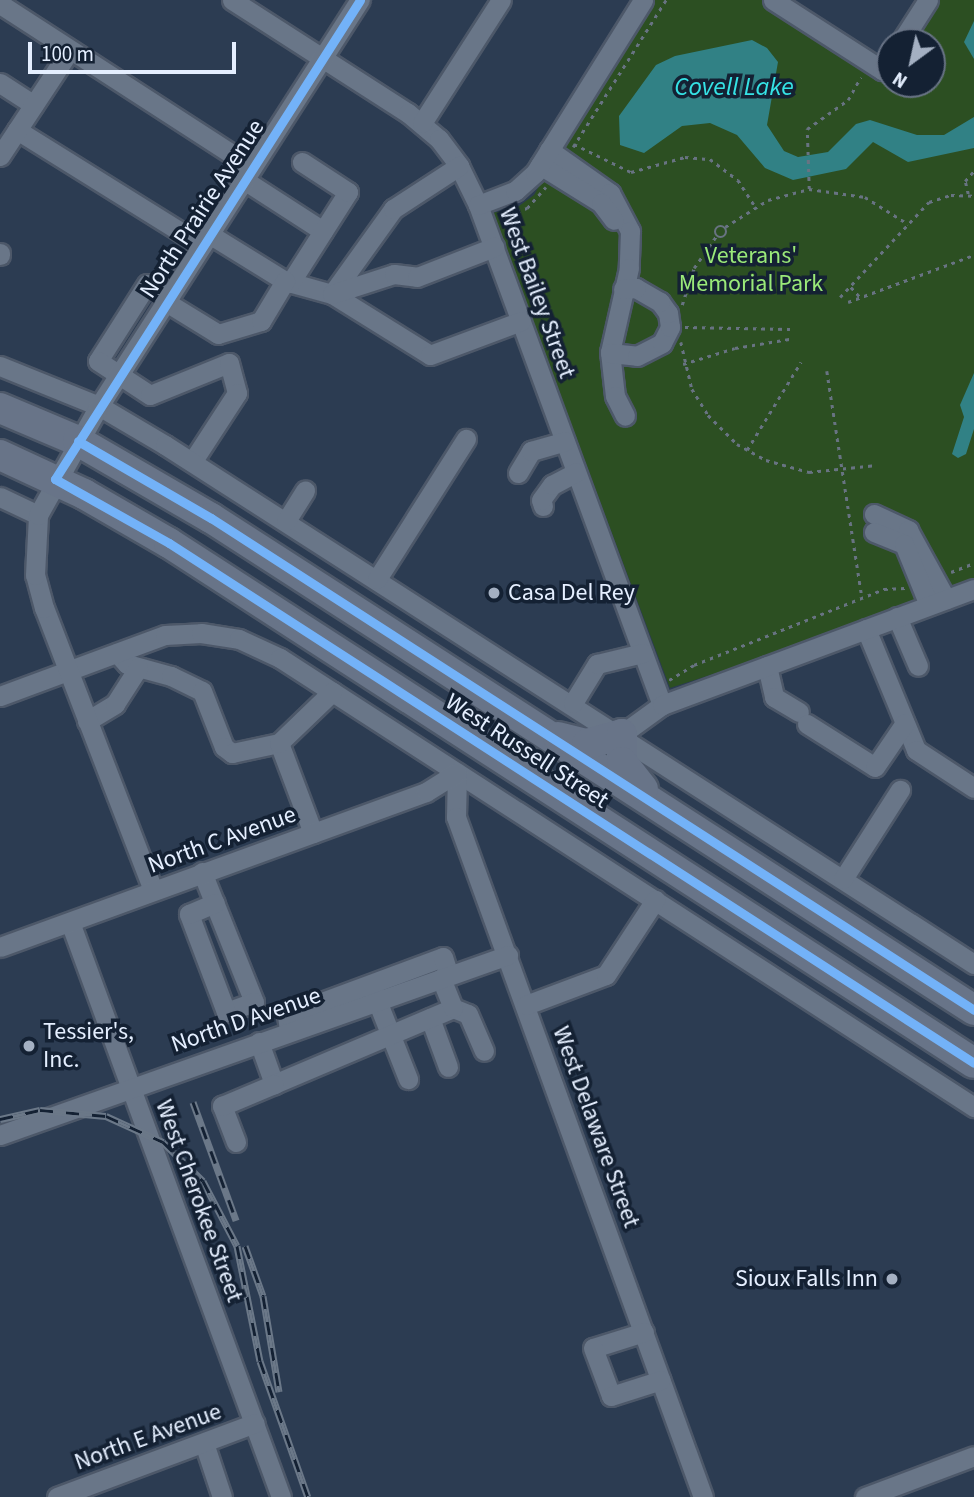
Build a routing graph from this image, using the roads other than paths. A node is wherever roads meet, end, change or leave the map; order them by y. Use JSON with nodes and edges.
{"nodes":[{"id":1,"x":232,"y":0,"type":"edge"},
{"id":2,"x":360,"y":0,"type":"edge"},
{"id":3,"x":501,"y":0,"type":"edge"},
{"id":4,"x":643,"y":0,"type":"edge"},
{"id":5,"x":928,"y":0,"type":"edge"},
{"id":6,"x":781,"y":2,"type":"edge"},
{"id":7,"x":0,"y":4,"type":"edge"},
{"id":8,"x":910,"y":28,"type":"edge"},
{"id":9,"x":70,"y":50,"type":"junction"},
{"id":10,"x":323,"y":58,"type":"junction"},
{"id":11,"x":876,"y":61,"type":"edge"},
{"id":12,"x":0,"y":83,"type":"edge"},
{"id":13,"x":34,"y":105,"type":"junction"},
{"id":14,"x":422,"y":123,"type":"junction"},
{"id":15,"x":6,"y":142,"type":"edge"},
{"id":16,"x":545,"y":157,"type":"junction"},
{"id":17,"x":302,"y":162,"type":"dead end"},
{"id":18,"x":459,"y":166,"type":"junction"},
{"id":19,"x":248,"y":173,"type":"junction"},
{"id":20,"x":478,"y":205,"type":"junction"},
{"id":21,"x":323,"y":231,"type":"junction"},
{"id":22,"x":206,"y":239,"type":"junction"},
{"id":23,"x":494,"y":247,"type":"junction"},
{"id":24,"x":287,"y":282,"type":"junction"},
{"id":25,"x":623,"y":289,"type":"junction"},
{"id":26,"x":332,"y":294,"type":"junction"},
{"id":27,"x":167,"y":300,"type":"junction"},
{"id":28,"x":521,"y":321,"type":"junction"},
{"id":29,"x":610,"y":354,"type":"junction"},
{"id":30,"x":0,"y":366,"type":"edge"},
{"id":31,"x":120,"y":375,"type":"junction"},
{"id":32,"x":99,"y":406,"type":"junction"},
{"id":33,"x":0,"y":408,"type":"edge"},
{"id":34,"x":625,"y":416,"type":"dead end"},
{"id":35,"x":466,"y":439,"type":"dead end"},
{"id":36,"x":78,"y":441,"type":"junction"},
{"id":37,"x":565,"y":441,"type":"junction"},
{"id":38,"x":0,"y":455,"type":"edge"},
{"id":39,"x":192,"y":462,"type":"junction"},
{"id":40,"x":576,"y":472,"type":"junction"},
{"id":41,"x":518,"y":473,"type":"dead end"},
{"id":42,"x":55,"y":479,"type":"junction"},
{"id":43,"x":305,"y":492,"type":"dead end"},
{"id":44,"x":0,"y":498,"type":"edge"},
{"id":45,"x":543,"y":506,"type":"dead end"},
{"id":46,"x":38,"y":515,"type":"junction"},
{"id":47,"x":286,"y":522,"type":"junction"},
{"id":48,"x":874,"y":523,"type":"dead end"},
{"id":49,"x":377,"y":579,"type":"junction"},
{"id":50,"x":974,"y":589,"type":"edge"},
{"id":51,"x":938,"y":602,"type":"junction"},
{"id":52,"x":897,"y":617,"type":"junction"},
{"id":53,"x":866,"y":629,"type":"junction"},
{"id":54,"x":117,"y":653,"type":"junction"},
{"id":55,"x":643,"y":653,"type":"junction"},
{"id":56,"x":767,"y":666,"type":"junction"},
{"id":57,"x":918,"y":666,"type":"dead end"},
{"id":58,"x":138,"y":668,"type":"junction"},
{"id":59,"x":67,"y":671,"type":"junction"},
{"id":60,"x":332,"y":692,"type":"junction"},
{"id":61,"x":0,"y":696,"type":"edge"},
{"id":62,"x":573,"y":703,"type":"junction"},
{"id":63,"x":662,"y":705,"type":"junction"},
{"id":64,"x":87,"y":722,"type":"junction"},
{"id":65,"x":905,"y":723,"type":"junction"},
{"id":66,"x":536,"y":727,"type":"junction"},
{"id":67,"x":622,"y":734,"type":"junction"},
{"id":68,"x":279,"y":743,"type":"junction"},
{"id":69,"x":457,"y":773,"type":"junction"},
{"id":70,"x":974,"y":788,"type":"edge"},
{"id":71,"x":900,"y":790,"type":"dead end"},
{"id":72,"x":694,"y":830,"type":"junction"},
{"id":73,"x":313,"y":833,"type":"junction"},
{"id":74,"x":202,"y":872,"type":"junction"},
{"id":75,"x":843,"y":879,"type":"junction"},
{"id":76,"x":153,"y":890,"type":"junction"},
{"id":77,"x":655,"y":900,"type":"junction"},
{"id":78,"x":215,"y":903,"type":"junction"},
{"id":79,"x":70,"y":922,"type":"junction"},
{"id":80,"x":0,"y":947,"type":"edge"},
{"id":81,"x":508,"y":955,"type":"junction"},
{"id":82,"x":974,"y":964,"type":"edge"},
{"id":83,"x":445,"y":977,"type":"junction"},
{"id":84,"x":374,"y":992,"type":"junction"},
{"id":85,"x":526,"y":1005,"type":"junction"},
{"id":86,"x":453,"y":1008,"type":"junction"},
{"id":87,"x":974,"y":1010,"type":"edge"},
{"id":88,"x":430,"y":1018,"type":"junction"},
{"id":89,"x":390,"y":1035,"type":"junction"},
{"id":90,"x":259,"y":1042,"type":"junction"},
{"id":91,"x":484,"y":1051,"type":"dead end"},
{"id":92,"x":974,"y":1063,"type":"edge"},
{"id":93,"x":448,"y":1067,"type":"dead end"},
{"id":94,"x":408,"y":1079,"type":"dead end"},
{"id":95,"x":274,"y":1084,"type":"junction"},
{"id":96,"x":131,"y":1086,"type":"junction"},
{"id":97,"x":974,"y":1107,"type":"edge"},
{"id":98,"x":0,"y":1135,"type":"edge"},
{"id":99,"x":236,"y":1142,"type":"dead end"},
{"id":100,"x":644,"y":1332,"type":"junction"},
{"id":101,"x":661,"y":1380,"type":"junction"},
{"id":102,"x":255,"y":1423,"type":"junction"},
{"id":103,"x":204,"y":1443,"type":"junction"},
{"id":104,"x":974,"y":1457,"type":"edge"},
{"id":105,"x":69,"y":1495,"type":"edge"},
{"id":106,"x":222,"y":1497,"type":"edge"},
{"id":107,"x":281,"y":1497,"type":"edge"},
{"id":108,"x":703,"y":1497,"type":"edge"},
{"id":109,"x":865,"y":1497,"type":"edge"}],
"edges":[{"from":1,"to":10,"type":"street","name":"West Bailey Street"},
{"from":2,"to":10,"type":"street","name":"North Prairie Avenue"},
{"from":3,"to":14,"type":"street"},
{"from":4,"to":16,"type":"street"},
{"from":5,"to":8,"type":"street"},
{"from":6,"to":11,"type":"street"},
{"from":7,"to":9,"type":"street"},
{"from":9,"to":13,"type":"street"},
{"from":9,"to":19,"type":"street"},
{"from":10,"to":14,"type":"street","name":"West Bailey Street"},
{"from":10,"to":19,"type":"street","name":"North Prairie Avenue"},
{"from":12,"to":13,"type":"street"},
{"from":13,"to":15,"type":"street"},
{"from":14,"to":18,"type":"street","name":"West Bailey Street"},
{"from":15,"to":22,"type":"street"},
{"from":16,"to":20,"type":"street"},
{"from":16,"to":25,"type":"street"},
{"from":17,"to":21,"type":"street"},
{"from":18,"to":20,"type":"street","name":"West Bailey Street"},
{"from":18,"to":26,"type":"street"},
{"from":19,"to":21,"type":"street"},
{"from":19,"to":22,"type":"street","name":"North Prairie Avenue"},
{"from":20,"to":23,"type":"street","name":"West Bailey Street"},
{"from":21,"to":24,"type":"street"},
{"from":22,"to":24,"type":"street"},
{"from":22,"to":27,"type":"street","name":"North Prairie Avenue"},
{"from":23,"to":26,"type":"street"},
{"from":23,"to":28,"type":"street","name":"West Bailey Street"},
{"from":24,"to":26,"type":"street"},
{"from":24,"to":27,"type":"street"},
{"from":25,"to":29,"type":"street"},
{"from":25,"to":29,"type":"street"},
{"from":26,"to":28,"type":"street"},
{"from":27,"to":31,"type":"street"},
{"from":28,"to":37,"type":"street","name":"West Bailey Street"},
{"from":29,"to":34,"type":"street"},
{"from":30,"to":32,"type":"street"},
{"from":31,"to":32,"type":"street"},
{"from":31,"to":39,"type":"street"},
{"from":32,"to":36,"type":"street"},
{"from":32,"to":39,"type":"street"},
{"from":33,"to":36,"type":"highway","name":"West Russell Street"},
{"from":35,"to":49,"type":"street"},
{"from":36,"to":42,"type":"street"},
{"from":36,"to":66,"type":"highway","name":"West Russell Street"},
{"from":37,"to":40,"type":"street","name":"West Bailey Street"},
{"from":37,"to":41,"type":"street"},
{"from":38,"to":42,"type":"highway","name":"West Russell Street"},
{"from":39,"to":47,"type":"street"},
{"from":40,"to":45,"type":"street"},
{"from":40,"to":55,"type":"street","name":"West Bailey Street"},
{"from":42,"to":46,"type":"street"},
{"from":42,"to":92,"type":"highway","name":"West Russell Street"},
{"from":43,"to":47,"type":"street"},
{"from":44,"to":46,"type":"street"},
{"from":46,"to":59,"type":"street"},
{"from":47,"to":49,"type":"street"},
{"from":48,"to":51,"type":"street"},
{"from":49,"to":62,"type":"street"},
{"from":50,"to":51,"type":"street"},
{"from":51,"to":52,"type":"street"},
{"from":52,"to":53,"type":"street"},
{"from":52,"to":57,"type":"street"},
{"from":53,"to":56,"type":"street"},
{"from":53,"to":65,"type":"street"},
{"from":54,"to":58,"type":"street"},
{"from":54,"to":59,"type":"street"},
{"from":54,"to":60,"type":"street"},
{"from":55,"to":62,"type":"street"},
{"from":55,"to":63,"type":"street","name":"West Bailey Street"},
{"from":56,"to":63,"type":"street"},
{"from":56,"to":65,"type":"street"},
{"from":58,"to":64,"type":"street"},
{"from":58,"to":68,"type":"street"},
{"from":59,"to":61,"type":"street"},
{"from":59,"to":64,"type":"street"},
{"from":60,"to":68,"type":"street"},
{"from":60,"to":69,"type":"street"},
{"from":62,"to":67,"type":"street"},
{"from":63,"to":67,"type":"street"},
{"from":64,"to":76,"type":"street"},
{"from":65,"to":70,"type":"street"},
{"from":66,"to":67,"type":"highway"},
{"from":66,"to":72,"type":"highway","name":"West Russell Street"},
{"from":67,"to":72,"type":"highway"},
{"from":67,"to":75,"type":"street"},
{"from":68,"to":73,"type":"street"},
{"from":69,"to":73,"type":"street","name":"North C Avenue"},
{"from":69,"to":77,"type":"street"},
{"from":69,"to":81,"type":"street","name":"West Delaware Street"},
{"from":71,"to":75,"type":"street"},
{"from":72,"to":87,"type":"highway","name":"West Russell Street"},
{"from":73,"to":74,"type":"street","name":"North C Avenue"},
{"from":74,"to":76,"type":"street","name":"North C Avenue"},
{"from":74,"to":78,"type":"street"},
{"from":75,"to":82,"type":"street"},
{"from":76,"to":79,"type":"street","name":"North C Avenue"},
{"from":77,"to":85,"type":"street"},
{"from":77,"to":97,"type":"street"},
{"from":78,"to":78,"type":"street"},
{"from":79,"to":80,"type":"street","name":"North C Avenue"},
{"from":79,"to":96,"type":"street","name":"West Cherokee Street"},
{"from":81,"to":83,"type":"street"},
{"from":81,"to":85,"type":"street","name":"West Delaware Street"},
{"from":83,"to":84,"type":"street","name":"North D Avenue"},
{"from":83,"to":86,"type":"street"},
{"from":84,"to":89,"type":"street"},
{"from":84,"to":90,"type":"street","name":"North D Avenue"},
{"from":85,"to":100,"type":"street","name":"West Delaware Street"},
{"from":86,"to":88,"type":"street"},
{"from":86,"to":91,"type":"street"},
{"from":88,"to":89,"type":"street"},
{"from":88,"to":93,"type":"street"},
{"from":89,"to":94,"type":"street"},
{"from":89,"to":95,"type":"street"},
{"from":90,"to":95,"type":"street"},
{"from":90,"to":96,"type":"street","name":"North D Avenue"},
{"from":95,"to":99,"type":"street"},
{"from":96,"to":98,"type":"street","name":"North D Avenue"},
{"from":96,"to":102,"type":"street","name":"West Cherokee Street"},
{"from":100,"to":101,"type":"street","name":"West Delaware Street"},
{"from":100,"to":101,"type":"street"},
{"from":101,"to":108,"type":"street","name":"West Delaware Street"},
{"from":102,"to":103,"type":"street","name":"North E Avenue"},
{"from":102,"to":107,"type":"street","name":"West Cherokee Street"},
{"from":103,"to":105,"type":"street","name":"North E Avenue"},
{"from":103,"to":106,"type":"street"},
{"from":104,"to":109,"type":"street"}]}
